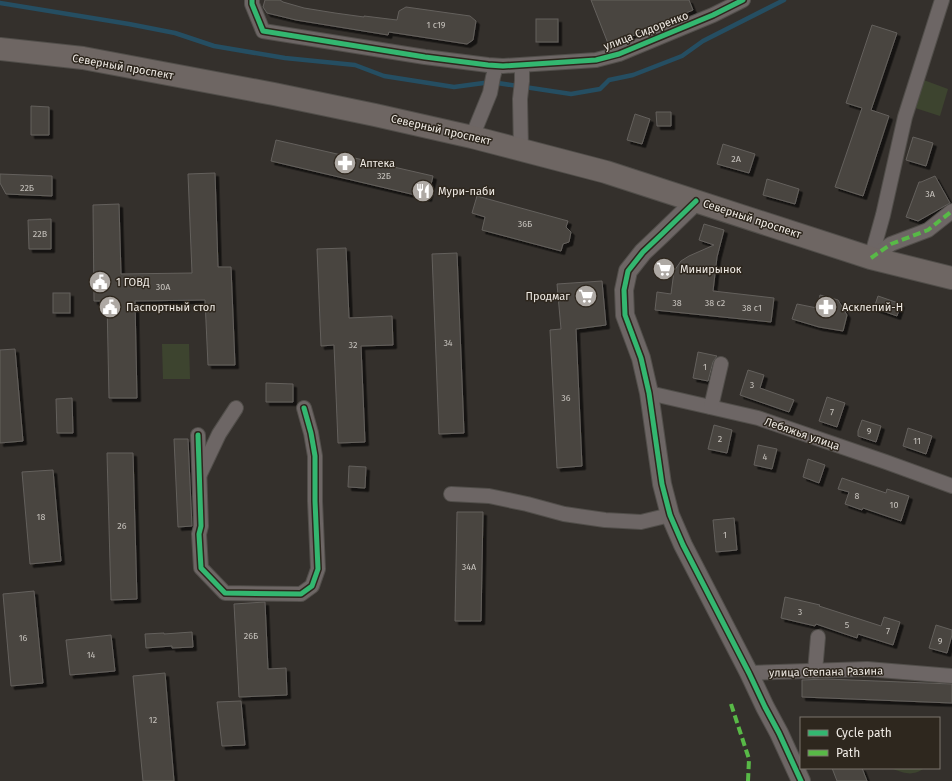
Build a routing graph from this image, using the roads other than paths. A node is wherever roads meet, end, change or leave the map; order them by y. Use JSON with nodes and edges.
{"nodes":[{"id":1,"x":252,"y":0,"type":"edge"},
{"id":2,"x":743,"y":0,"type":"edge"},
{"id":3,"x":942,"y":0,"type":"edge"},
{"id":4,"x":0,"y":49,"type":"edge"},
{"id":5,"x":522,"y":65,"type":"junction"},
{"id":6,"x":497,"y":70,"type":"junction"},
{"id":7,"x":472,"y":137,"type":"junction"},
{"id":8,"x":521,"y":149,"type":"junction"},
{"id":9,"x":696,"y":200,"type":"junction"},
{"id":10,"x":952,"y":211,"type":"edge"},
{"id":11,"x":871,"y":258,"type":"junction"},
{"id":12,"x":952,"y":278,"type":"edge"},
{"id":13,"x":952,"y":293,"type":"edge"},
{"id":14,"x":721,"y":364,"type":"dead end"},
{"id":15,"x":649,"y":393,"type":"junction"},
{"id":16,"x":711,"y":407,"type":"junction"},
{"id":17,"x":236,"y":408,"type":"dead end"},
{"id":18,"x":304,"y":408,"type":"dead end"},
{"id":19,"x":198,"y":435,"type":"dead end"},
{"id":20,"x":199,"y":476,"type":"junction"},
{"id":21,"x":952,"y":486,"type":"edge"},
{"id":22,"x":451,"y":494,"type":"dead end"},
{"id":23,"x":670,"y":515,"type":"junction"},
{"id":24,"x":818,"y":637,"type":"dead end"},
{"id":25,"x":815,"y":671,"type":"junction"},
{"id":26,"x":749,"y":673,"type":"junction"},
{"id":27,"x":952,"y":676,"type":"edge"},
{"id":28,"x":801,"y":781,"type":"edge"}],
"edges":[{"from":1,"to":6,"type":"street","name":"улица Сидоренко"},
{"from":2,"to":5,"type":"street","name":"улица Сидоренко"},
{"from":3,"to":11,"type":"street"},
{"from":4,"to":7,"type":"main road","name":"Северный проспект"},
{"from":5,"to":6,"type":"street","name":"улица Сидоренко"},
{"from":5,"to":8,"type":"street"},
{"from":6,"to":7,"type":"street"},
{"from":7,"to":8,"type":"main road","name":"Северный проспект"},
{"from":8,"to":9,"type":"main road","name":"Северный проспект"},
{"from":9,"to":11,"type":"main road","name":"Северный проспект"},
{"from":9,"to":15,"type":"street"},
{"from":10,"to":11,"type":"street"},
{"from":11,"to":12,"type":"main road","name":"Северный проспект"},
{"from":11,"to":13,"type":"main road","name":"Северный проспект"},
{"from":14,"to":16,"type":"street"},
{"from":15,"to":16,"type":"street","name":"Лебяжья улица"},
{"from":15,"to":23,"type":"street"},
{"from":16,"to":21,"type":"street","name":"Лебяжья улица"},
{"from":17,"to":20,"type":"street"},
{"from":18,"to":20,"type":"street"},
{"from":19,"to":20,"type":"street"},
{"from":22,"to":23,"type":"street"},
{"from":23,"to":26,"type":"street"},
{"from":24,"to":25,"type":"street"},
{"from":25,"to":26,"type":"street","name":"улица Степана Разина"},
{"from":25,"to":27,"type":"street","name":"улица Степана Разина"},
{"from":26,"to":28,"type":"street"}]}
